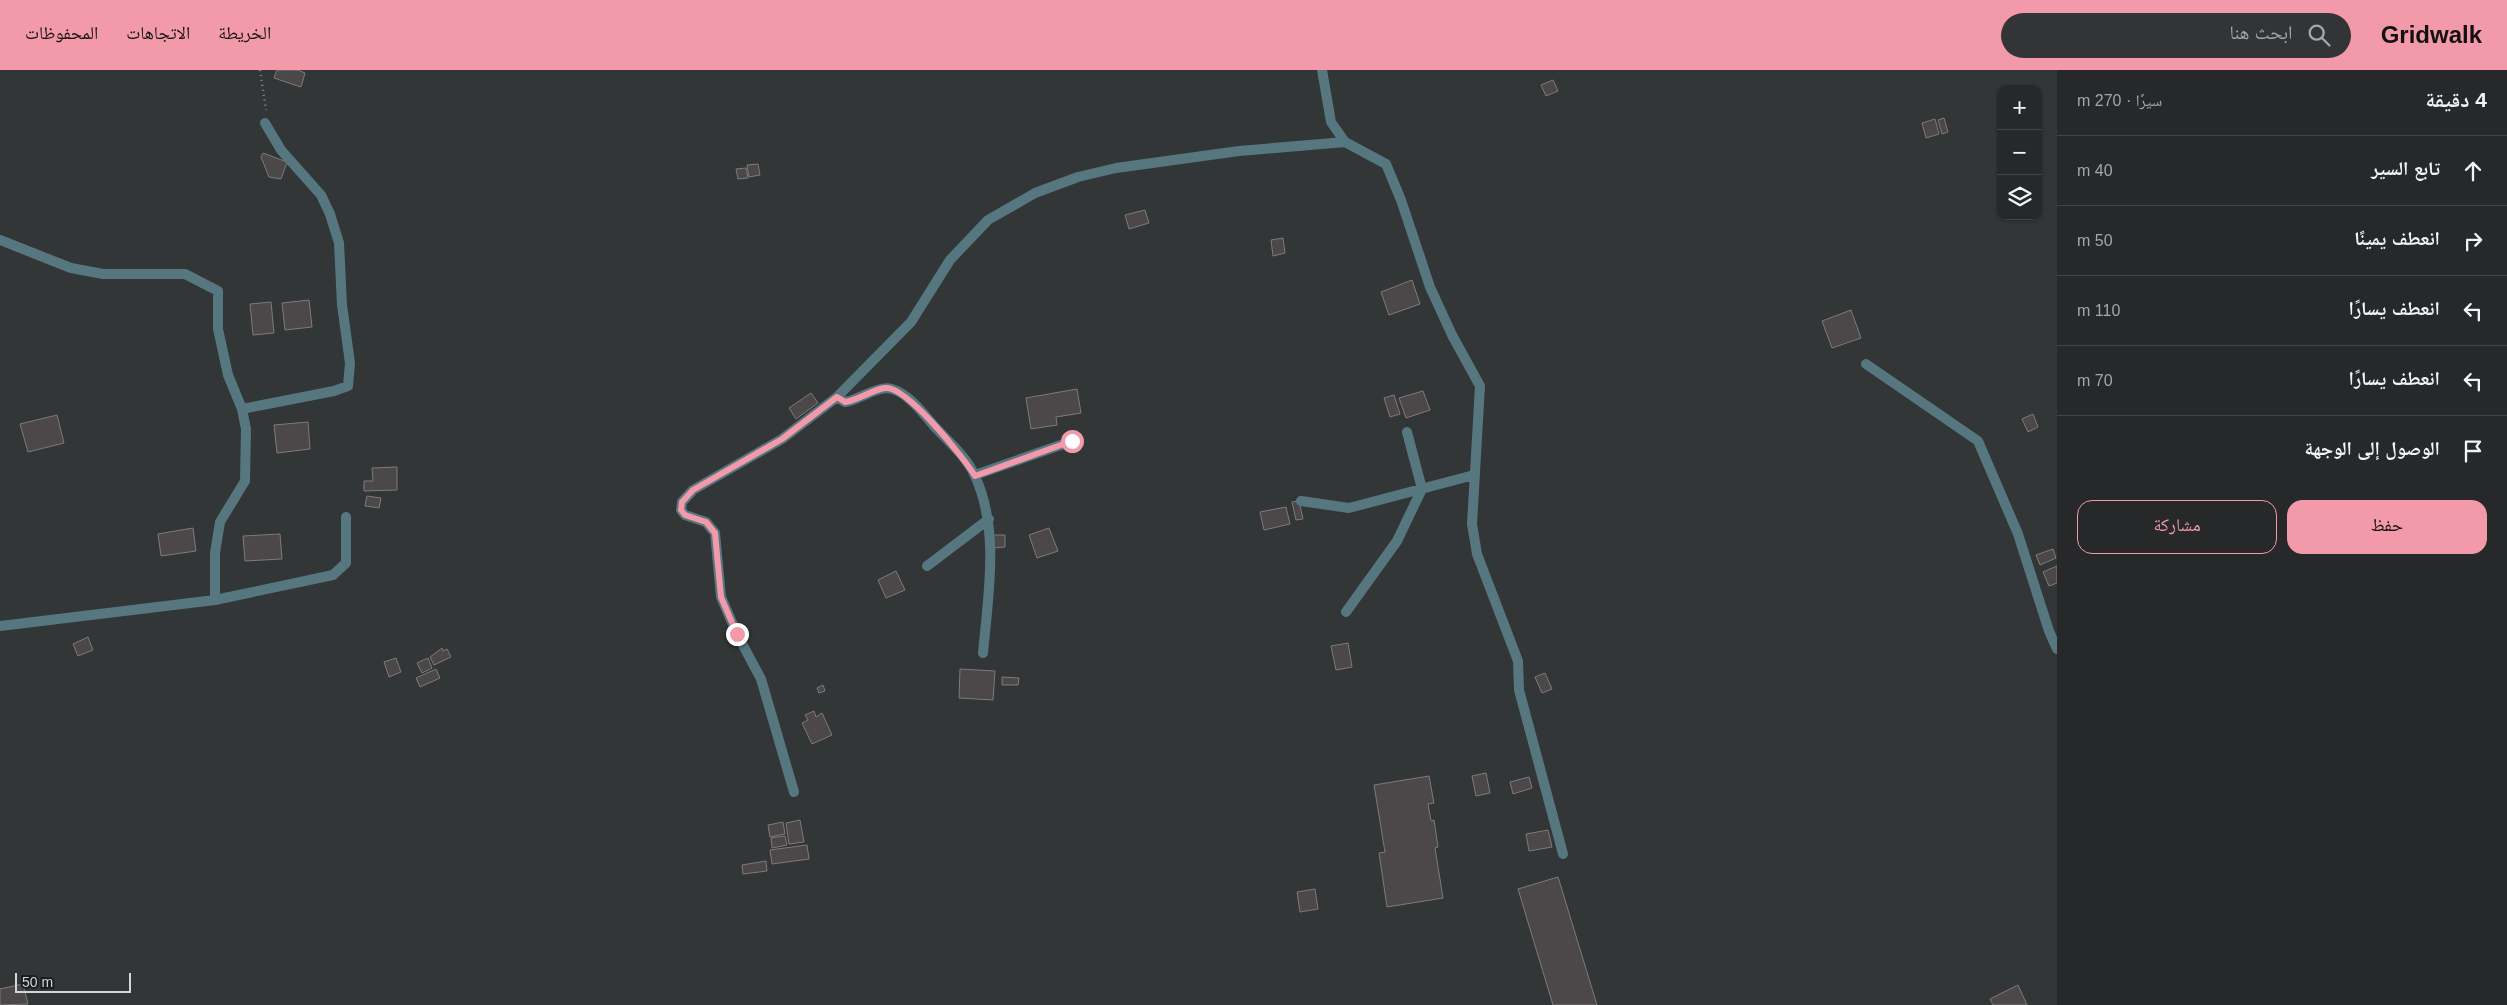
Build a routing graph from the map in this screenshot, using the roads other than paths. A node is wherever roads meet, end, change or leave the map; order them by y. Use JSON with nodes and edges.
{"nodes":[{"id":1,"x":1322,"y":70,"type":"edge"},
{"id":2,"x":265,"y":123,"type":"road end"},
{"id":3,"x":1345,"y":142,"type":"junction"},
{"id":4,"x":0,"y":240,"type":"edge"},
{"id":5,"x":1866,"y":364,"type":"dead end"},
{"id":6,"x":837,"y":397,"type":"junction"},
{"id":7,"x":242,"y":408,"type":"junction"},
{"id":8,"x":1407,"y":432,"type":"dead end"},
{"id":9,"x":1072,"y":441,"type":"dead end"},
{"id":10,"x":1474,"y":475,"type":"junction"},
{"id":11,"x":975,"y":476,"type":"junction"},
{"id":12,"x":1422,"y":489,"type":"junction"},
{"id":13,"x":1301,"y":501,"type":"dead end"},
{"id":14,"x":346,"y":517,"type":"dead end"},
{"id":15,"x":989,"y":519,"type":"junction"},
{"id":16,"x":926,"y":566,"type":"dead end"},
{"id":17,"x":215,"y":600,"type":"junction"},
{"id":18,"x":1346,"y":612,"type":"dead end"},
{"id":19,"x":0,"y":626,"type":"edge"},
{"id":20,"x":2057,"y":649,"type":"edge"},
{"id":21,"x":983,"y":653,"type":"dead end"},
{"id":22,"x":794,"y":792,"type":"dead end"},
{"id":23,"x":1563,"y":854,"type":"dead end"}],
"edges":[{"from":1,"to":3,"type":"street"},
{"from":2,"to":7,"type":"street"},
{"from":3,"to":6,"type":"street"},
{"from":3,"to":10,"type":"street"},
{"from":4,"to":7,"type":"street"},
{"from":5,"to":20,"type":"street"},
{"from":6,"to":11,"type":"street"},
{"from":6,"to":22,"type":"street"},
{"from":7,"to":17,"type":"street"},
{"from":8,"to":12,"type":"street"},
{"from":9,"to":11,"type":"street"},
{"from":10,"to":12,"type":"street"},
{"from":10,"to":23,"type":"street"},
{"from":11,"to":15,"type":"street"},
{"from":12,"to":13,"type":"street"},
{"from":12,"to":18,"type":"street"},
{"from":14,"to":17,"type":"street"},
{"from":15,"to":16,"type":"street"},
{"from":15,"to":21,"type":"street"},
{"from":17,"to":19,"type":"street"}]}
